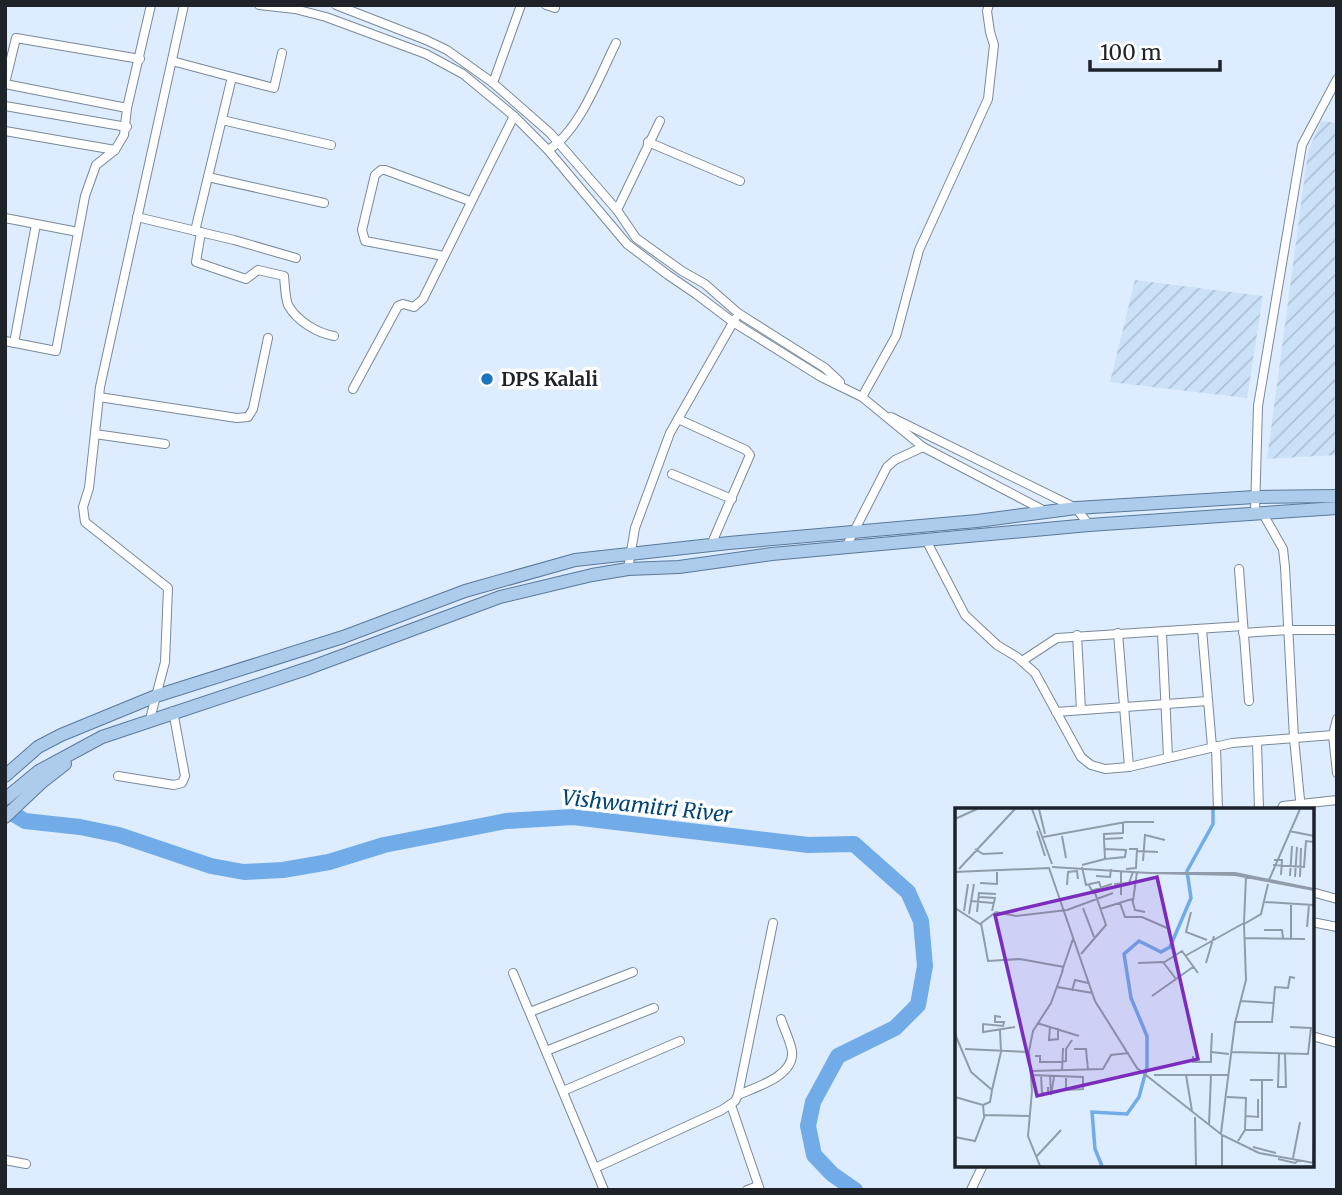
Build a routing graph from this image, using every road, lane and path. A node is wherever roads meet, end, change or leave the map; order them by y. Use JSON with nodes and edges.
{"nodes":[{"id":1,"x":151,"y":5,"type":"edge"},
{"id":2,"x":184,"y":5,"type":"edge"},
{"id":3,"x":259,"y":5,"type":"edge"},
{"id":4,"x":323,"y":5,"type":"edge"},
{"id":5,"x":336,"y":5,"type":"edge"},
{"id":6,"x":521,"y":5,"type":"edge"},
{"id":7,"x":989,"y":5,"type":"edge"},
{"id":8,"x":361,"y":9,"type":"edge"},
{"id":9,"x":319,"y":15,"type":"junction"},
{"id":10,"x":617,"y":43,"type":"dead end"},
{"id":11,"x":282,"y":53,"type":"dead end"},
{"id":12,"x":140,"y":59,"type":"junction"},
{"id":13,"x":172,"y":61,"type":"junction"},
{"id":14,"x":232,"y":77,"type":"junction"},
{"id":15,"x":1337,"y":79,"type":"edge"},
{"id":16,"x":5,"y":83,"type":"edge"},
{"id":17,"x":494,"y":83,"type":"junction"},
{"id":18,"x":5,"y":106,"type":"edge"},
{"id":19,"x":127,"y":108,"type":"junction"},
{"id":20,"x":514,"y":116,"type":"junction"},
{"id":21,"x":222,"y":120,"type":"junction"},
{"id":22,"x":660,"y":121,"type":"dead end"},
{"id":23,"x":127,"y":127,"type":"junction"},
{"id":24,"x":5,"y":131,"type":"edge"},
{"id":25,"x":648,"y":142,"type":"junction"},
{"id":26,"x":560,"y":144,"type":"junction"},
{"id":27,"x":331,"y":145,"type":"dead end"},
{"id":28,"x":115,"y":150,"type":"junction"},
{"id":29,"x":548,"y":150,"type":"junction"},
{"id":30,"x":208,"y":177,"type":"junction"},
{"id":31,"x":740,"y":181,"type":"dead end"},
{"id":32,"x":470,"y":201,"type":"junction"},
{"id":33,"x":324,"y":203,"type":"dead end"},
{"id":34,"x":617,"y":210,"type":"junction"},
{"id":35,"x":137,"y":217,"type":"junction"},
{"id":36,"x":5,"y":218,"type":"edge"},
{"id":37,"x":36,"y":224,"type":"junction"},
{"id":38,"x":78,"y":232,"type":"junction"},
{"id":39,"x":198,"y":232,"type":"junction"},
{"id":40,"x":444,"y":256,"type":"junction"},
{"id":41,"x":296,"y":258,"type":"dead end"},
{"id":42,"x":738,"y":313,"type":"junction"},
{"id":43,"x":733,"y":323,"type":"junction"},
{"id":44,"x":334,"y":336,"type":"dead end"},
{"id":45,"x":268,"y":338,"type":"dead end"},
{"id":46,"x":10,"y":342,"type":"edge"},
{"id":47,"x":845,"y":386,"type":"junction"},
{"id":48,"x":354,"y":389,"type":"dead end"},
{"id":49,"x":99,"y":397,"type":"junction"},
{"id":50,"x":862,"y":397,"type":"junction"},
{"id":51,"x":879,"y":411,"type":"junction"},
{"id":52,"x":678,"y":419,"type":"junction"},
{"id":53,"x":95,"y":434,"type":"junction"},
{"id":54,"x":165,"y":444,"type":"dead end"},
{"id":55,"x":923,"y":447,"type":"junction"},
{"id":56,"x":672,"y":474,"type":"dead end"},
{"id":57,"x":1337,"y":496,"type":"edge"},
{"id":58,"x":1255,"y":497,"type":"junction"},
{"id":59,"x":732,"y":499,"type":"junction"},
{"id":60,"x":1076,"y":508,"type":"junction"},
{"id":61,"x":1337,"y":508,"type":"edge"},
{"id":62,"x":1048,"y":512,"type":"junction"},
{"id":63,"x":1258,"y":512,"type":"junction"},
{"id":64,"x":1090,"y":525,"type":"junction"},
{"id":65,"x":852,"y":533,"type":"junction"},
{"id":66,"x":926,"y":540,"type":"junction"},
{"id":67,"x":711,"y":545,"type":"junction"},
{"id":68,"x":846,"y":547,"type":"junction"},
{"id":69,"x":631,"y":554,"type":"junction"},
{"id":70,"x":628,"y":569,"type":"junction"},
{"id":71,"x":1238,"y":569,"type":"dead end"},
{"id":72,"x":1202,"y":629,"type":"junction"},
{"id":73,"x":1243,"y":630,"type":"junction"},
{"id":74,"x":1289,"y":630,"type":"junction"},
{"id":75,"x":1337,"y":630,"type":"edge"},
{"id":76,"x":1118,"y":633,"type":"junction"},
{"id":77,"x":1162,"y":633,"type":"junction"},
{"id":78,"x":1077,"y":635,"type":"junction"},
{"id":79,"x":1022,"y":661,"type":"junction"},
{"id":80,"x":156,"y":696,"type":"junction"},
{"id":81,"x":1208,"y":701,"type":"junction"},
{"id":82,"x":1249,"y":701,"type":"dead end"},
{"id":83,"x":1166,"y":705,"type":"junction"},
{"id":84,"x":1124,"y":708,"type":"junction"},
{"id":85,"x":1081,"y":710,"type":"junction"},
{"id":86,"x":173,"y":711,"type":"junction"},
{"id":87,"x":1056,"y":712,"type":"junction"},
{"id":88,"x":150,"y":719,"type":"junction"},
{"id":89,"x":1337,"y":719,"type":"edge"},
{"id":90,"x":1334,"y":735,"type":"junction"},
{"id":91,"x":1294,"y":738,"type":"junction"},
{"id":92,"x":1257,"y":741,"type":"junction"},
{"id":93,"x":1214,"y":747,"type":"junction"},
{"id":94,"x":1168,"y":757,"type":"junction"},
{"id":95,"x":1129,"y":767,"type":"junction"},
{"id":96,"x":1337,"y":773,"type":"edge"},
{"id":97,"x":5,"y":776,"type":"edge"},
{"id":98,"x":41,"y":776,"type":"junction"},
{"id":99,"x":118,"y":776,"type":"dead end"},
{"id":100,"x":5,"y":799,"type":"edge"},
{"id":101,"x":1337,"y":800,"type":"edge"},
{"id":102,"x":1301,"y":807,"type":"edge"},
{"id":103,"x":1218,"y":808,"type":"edge"},
{"id":104,"x":1259,"y":808,"type":"edge"},
{"id":105,"x":1282,"y":808,"type":"edge"},
{"id":106,"x":5,"y":817,"type":"edge"},
{"id":107,"x":1314,"y":893,"type":"edge"},
{"id":108,"x":1337,"y":899,"type":"edge"},
{"id":109,"x":1314,"y":922,"type":"edge"},
{"id":110,"x":773,"y":923,"type":"dead end"},
{"id":111,"x":1337,"y":927,"type":"edge"},
{"id":112,"x":513,"y":972,"type":"dead end"},
{"id":113,"x":633,"y":972,"type":"dead end"},
{"id":114,"x":654,"y":1008,"type":"dead end"},
{"id":115,"x":530,"y":1012,"type":"junction"},
{"id":116,"x":781,"y":1018,"type":"dead end"},
{"id":117,"x":1314,"y":1037,"type":"edge"},
{"id":118,"x":680,"y":1041,"type":"dead end"},
{"id":119,"x":1337,"y":1043,"type":"edge"},
{"id":120,"x":546,"y":1051,"type":"junction"},
{"id":121,"x":563,"y":1091,"type":"junction"},
{"id":122,"x":738,"y":1095,"type":"junction"},
{"id":123,"x":731,"y":1105,"type":"junction"},
{"id":124,"x":5,"y":1160,"type":"edge"},
{"id":125,"x":26,"y":1164,"type":"dead end"},
{"id":126,"x":982,"y":1167,"type":"edge"},
{"id":127,"x":595,"y":1168,"type":"junction"},
{"id":128,"x":759,"y":1188,"type":"edge"},
{"id":129,"x":604,"y":1190,"type":"edge"},
{"id":130,"x":747,"y":1190,"type":"edge"},
{"id":131,"x":971,"y":1190,"type":"edge"}],
"edges":[{"from":1,"to":12,"type":"street"},
{"from":2,"to":13,"type":"street"},
{"from":3,"to":9,"type":"street"},
{"from":4,"to":9,"type":"street"},
{"from":5,"to":8,"type":"street"},
{"from":6,"to":17,"type":"street"},
{"from":7,"to":50,"type":"street"},
{"from":8,"to":17,"type":"street"},
{"from":9,"to":20,"type":"street"},
{"from":10,"to":26,"type":"street"},
{"from":11,"to":14,"type":"street"},
{"from":12,"to":16,"type":"street"},
{"from":12,"to":19,"type":"street"},
{"from":13,"to":14,"type":"street"},
{"from":13,"to":35,"type":"street"},
{"from":14,"to":21,"type":"street"},
{"from":15,"to":58,"type":"street"},
{"from":16,"to":19,"type":"street"},
{"from":17,"to":26,"type":"street"},
{"from":18,"to":23,"type":"street"},
{"from":19,"to":23,"type":"street"},
{"from":20,"to":29,"type":"street"},
{"from":20,"to":32,"type":"street"},
{"from":21,"to":27,"type":"street"},
{"from":21,"to":30,"type":"street"},
{"from":22,"to":25,"type":"street"},
{"from":23,"to":28,"type":"street"},
{"from":24,"to":28,"type":"street"},
{"from":25,"to":31,"type":"street"},
{"from":25,"to":34,"type":"street"},
{"from":26,"to":29,"type":"street"},
{"from":26,"to":34,"type":"street"},
{"from":28,"to":38,"type":"street"},
{"from":29,"to":43,"type":"street"},
{"from":30,"to":33,"type":"street"},
{"from":30,"to":39,"type":"street"},
{"from":32,"to":40,"type":"street"},
{"from":32,"to":40,"type":"street"},
{"from":34,"to":42,"type":"street"},
{"from":35,"to":39,"type":"street"},
{"from":35,"to":49,"type":"street"},
{"from":36,"to":37,"type":"street"},
{"from":37,"to":38,"type":"street"},
{"from":37,"to":46,"type":"street"},
{"from":38,"to":46,"type":"street"},
{"from":39,"to":41,"type":"street"},
{"from":39,"to":44,"type":"street"},
{"from":40,"to":48,"type":"street"},
{"from":42,"to":43,"type":"street"},
{"from":42,"to":47,"type":"street"},
{"from":43,"to":47,"type":"street"},
{"from":43,"to":52,"type":"street"},
{"from":45,"to":49,"type":"street"},
{"from":47,"to":50,"type":"street"},
{"from":49,"to":53,"type":"street"},
{"from":50,"to":51,"type":"street"},
{"from":51,"to":55,"type":"street"},
{"from":51,"to":60,"type":"street"},
{"from":52,"to":59,"type":"street"},
{"from":52,"to":69,"type":"street"},
{"from":53,"to":54,"type":"street"},
{"from":53,"to":80,"type":"street"},
{"from":55,"to":62,"type":"street"},
{"from":55,"to":65,"type":"street"},
{"from":56,"to":59,"type":"street"},
{"from":57,"to":58,"type":"main road"},
{"from":58,"to":60,"type":"main road"},
{"from":58,"to":63,"type":"street"},
{"from":59,"to":67,"type":"street"},
{"from":60,"to":62,"type":"main road"},
{"from":60,"to":64,"type":"street"},
{"from":61,"to":63,"type":"main road"},
{"from":62,"to":65,"type":"main road"},
{"from":63,"to":64,"type":"main road"},
{"from":63,"to":74,"type":"street"},
{"from":64,"to":66,"type":"main road"},
{"from":65,"to":67,"type":"main road"},
{"from":65,"to":68,"type":"street"},
{"from":66,"to":68,"type":"main road"},
{"from":66,"to":79,"type":"street"},
{"from":67,"to":69,"type":"main road"},
{"from":68,"to":70,"type":"main road"},
{"from":69,"to":70,"type":"street"},
{"from":69,"to":80,"type":"main road"},
{"from":70,"to":86,"type":"main road"},
{"from":71,"to":73,"type":"street"},
{"from":72,"to":73,"type":"street"},
{"from":72,"to":77,"type":"street"},
{"from":72,"to":81,"type":"street"},
{"from":73,"to":74,"type":"street"},
{"from":73,"to":82,"type":"street"},
{"from":74,"to":75,"type":"street"},
{"from":74,"to":91,"type":"street"},
{"from":76,"to":77,"type":"street"},
{"from":76,"to":78,"type":"street"},
{"from":76,"to":84,"type":"street"},
{"from":77,"to":83,"type":"street"},
{"from":78,"to":79,"type":"street"},
{"from":78,"to":85,"type":"street"},
{"from":79,"to":87,"type":"street"},
{"from":80,"to":88,"type":"street"},
{"from":80,"to":97,"type":"main road"},
{"from":81,"to":83,"type":"street"},
{"from":81,"to":93,"type":"street"},
{"from":83,"to":84,"type":"street"},
{"from":83,"to":94,"type":"street"},
{"from":84,"to":85,"type":"street"},
{"from":84,"to":95,"type":"street"},
{"from":85,"to":87,"type":"street"},
{"from":86,"to":88,"type":"main road"},
{"from":86,"to":99,"type":"street"},
{"from":87,"to":95,"type":"street"},
{"from":88,"to":98,"type":"main road"},
{"from":89,"to":90,"type":"street"},
{"from":90,"to":91,"type":"street"},
{"from":90,"to":96,"type":"street"},
{"from":91,"to":92,"type":"street"},
{"from":91,"to":102,"type":"street"},
{"from":92,"to":93,"type":"street"},
{"from":92,"to":104,"type":"street"},
{"from":93,"to":94,"type":"street"},
{"from":93,"to":103,"type":"street"},
{"from":94,"to":95,"type":"street"},
{"from":98,"to":100,"type":"main road"},
{"from":98,"to":106,"type":"main road"},
{"from":101,"to":102,"type":"street"},
{"from":102,"to":105,"type":"street"},
{"from":107,"to":108,"type":"street"},
{"from":109,"to":111,"type":"street"},
{"from":110,"to":122,"type":"street"},
{"from":112,"to":115,"type":"street"},
{"from":113,"to":115,"type":"street"},
{"from":114,"to":120,"type":"street"},
{"from":115,"to":120,"type":"street"},
{"from":116,"to":122,"type":"street"},
{"from":117,"to":119,"type":"street"},
{"from":118,"to":121,"type":"street"},
{"from":120,"to":121,"type":"street"},
{"from":121,"to":127,"type":"street"},
{"from":122,"to":123,"type":"street"},
{"from":123,"to":127,"type":"street"},
{"from":123,"to":128,"type":"street"},
{"from":124,"to":125,"type":"street"},
{"from":126,"to":131,"type":"street"},
{"from":127,"to":129,"type":"street"},
{"from":128,"to":130,"type":"street"}]}
